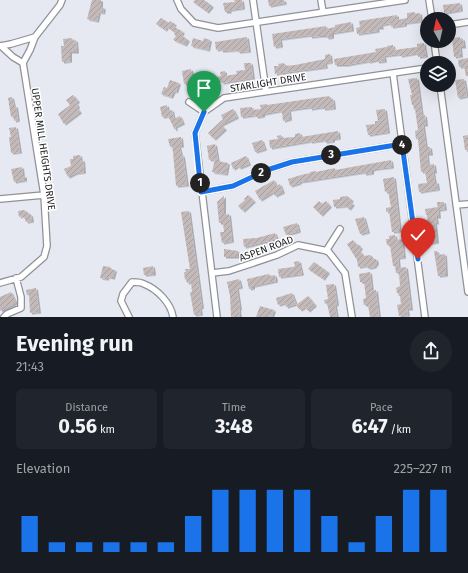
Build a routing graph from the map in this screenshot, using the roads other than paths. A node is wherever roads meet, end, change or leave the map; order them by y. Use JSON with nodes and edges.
{"nodes":[{"id":1,"x":62,"y":0,"type":"edge"},
{"id":2,"x":177,"y":0,"type":"edge"},
{"id":3,"x":254,"y":0,"type":"edge"},
{"id":4,"x":322,"y":0,"type":"edge"},
{"id":5,"x":405,"y":0,"type":"edge"},
{"id":6,"x":429,"y":0,"type":"edge"},
{"id":7,"x":388,"y":1,"type":"edge"},
{"id":8,"x":323,"y":12,"type":"junction"},
{"id":9,"x":431,"y":12,"type":"edge"},
{"id":10,"x":468,"y":22,"type":"edge"},
{"id":11,"x":256,"y":23,"type":"junction"},
{"id":12,"x":456,"y":24,"type":"edge"},
{"id":13,"x":35,"y":36,"type":"junction"},
{"id":14,"x":1,"y":46,"type":"edge"},
{"id":15,"x":22,"y":64,"type":"junction"},
{"id":16,"x":420,"y":69,"type":"edge"},
{"id":17,"x":393,"y":73,"type":"junction"},
{"id":18,"x":266,"y":91,"type":"junction"},
{"id":19,"x":441,"y":92,"type":"edge"},
{"id":20,"x":189,"y":102,"type":"dead end"},
{"id":21,"x":204,"y":112,"type":"junction"},
{"id":22,"x":402,"y":144,"type":"junction"},
{"id":23,"x":201,"y":192,"type":"junction"},
{"id":24,"x":44,"y":195,"type":"junction"},
{"id":25,"x":0,"y":199,"type":"edge"},
{"id":26,"x":468,"y":204,"type":"edge"},
{"id":27,"x":456,"y":206,"type":"junction"},
{"id":28,"x":340,"y":229,"type":"dead end"},
{"id":29,"x":326,"y":251,"type":"junction"},
{"id":30,"x":466,"y":263,"type":"edge"},
{"id":31,"x":212,"y":273,"type":"junction"},
{"id":32,"x":16,"y":278,"type":"junction"},
{"id":33,"x":0,"y":283,"type":"edge"},
{"id":34,"x":468,"y":292,"type":"edge"},
{"id":35,"x":4,"y":317,"type":"edge"},
{"id":36,"x":129,"y":317,"type":"edge"},
{"id":37,"x":173,"y":317,"type":"edge"},
{"id":38,"x":217,"y":317,"type":"edge"},
{"id":39,"x":352,"y":317,"type":"edge"},
{"id":40,"x":425,"y":317,"type":"edge"}],
"edges":[{"from":1,"to":13,"type":"street"},
{"from":2,"to":11,"type":"street"},
{"from":3,"to":11,"type":"street"},
{"from":4,"to":8,"type":"street"},
{"from":5,"to":7,"type":"street"},
{"from":6,"to":9,"type":"street"},
{"from":7,"to":8,"type":"street"},
{"from":8,"to":11,"type":"street"},
{"from":10,"to":12,"type":"street"},
{"from":11,"to":18,"type":"street"},
{"from":13,"to":14,"type":"street"},
{"from":13,"to":15,"type":"street"},
{"from":14,"to":15,"type":"street"},
{"from":15,"to":24,"type":"street","name":"UPPER MILL HEIGHTS DRIVE"},
{"from":16,"to":17,"type":"street","name":"STARLIGHT DRIVE"},
{"from":17,"to":18,"type":"street","name":"STARLIGHT DRIVE"},
{"from":17,"to":22,"type":"street"},
{"from":18,"to":21,"type":"street","name":"STARLIGHT DRIVE"},
{"from":19,"to":27,"type":"street"},
{"from":20,"to":21,"type":"street"},
{"from":21,"to":23,"type":"street"},
{"from":22,"to":23,"type":"street"},
{"from":22,"to":40,"type":"street"},
{"from":23,"to":31,"type":"street"},
{"from":24,"to":25,"type":"street"},
{"from":24,"to":32,"type":"street","name":"UPPER MILL HEIGHTS DRIVE"},
{"from":26,"to":27,"type":"street"},
{"from":27,"to":30,"type":"street"},
{"from":28,"to":29,"type":"street"},
{"from":29,"to":31,"type":"street","name":"ASPEN ROAD"},
{"from":29,"to":39,"type":"street"},
{"from":30,"to":34,"type":"street"},
{"from":31,"to":38,"type":"street"},
{"from":32,"to":33,"type":"street","name":"UPPER MILL HEIGHTS DRIVE"},
{"from":32,"to":35,"type":"street"},
{"from":36,"to":37,"type":"street"}]}
